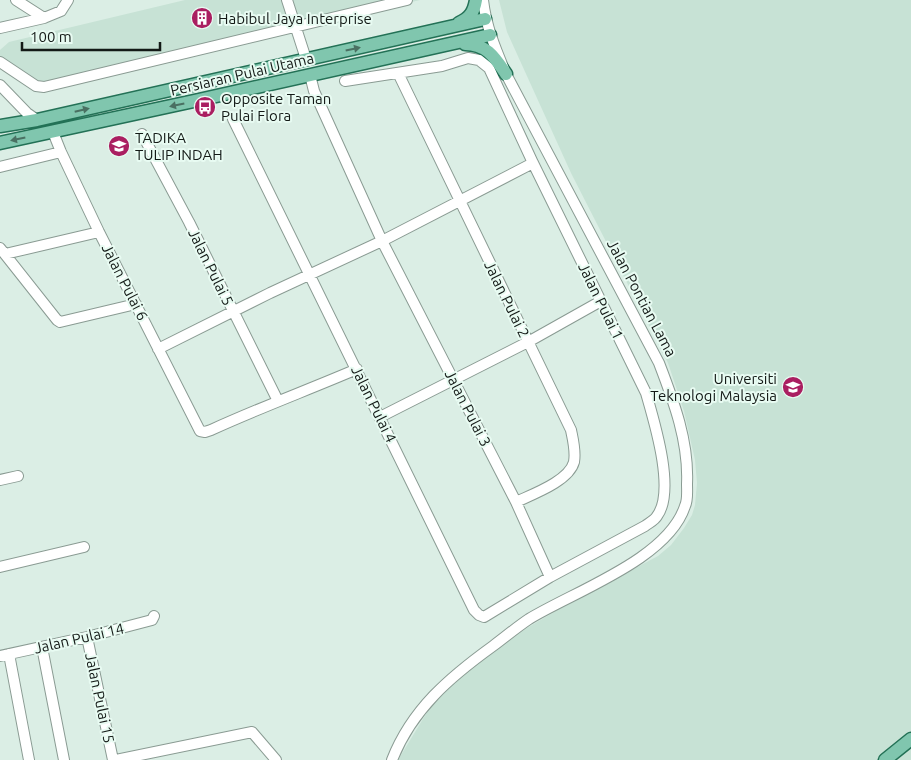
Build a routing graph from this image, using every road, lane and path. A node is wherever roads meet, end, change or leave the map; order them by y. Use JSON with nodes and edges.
{"nodes":[{"id":1,"x":16,"y":0,"type":"edge"},
{"id":2,"x":68,"y":0,"type":"edge"},
{"id":3,"x":287,"y":0,"type":"edge"},
{"id":4,"x":407,"y":0,"type":"edge"},
{"id":5,"x":476,"y":0,"type":"edge"},
{"id":6,"x":483,"y":0,"type":"edge"},
{"id":7,"x":44,"y":18,"type":"junction"},
{"id":8,"x":485,"y":19,"type":"junction"},
{"id":9,"x":296,"y":27,"type":"junction"},
{"id":10,"x":450,"y":27,"type":"junction"},
{"id":11,"x":0,"y":28,"type":"edge"},
{"id":12,"x":490,"y":34,"type":"junction"},
{"id":13,"x":447,"y":44,"type":"junction"},
{"id":14,"x":306,"y":59,"type":"junction"},
{"id":15,"x":0,"y":62,"type":"edge"},
{"id":16,"x":398,"y":73,"type":"junction"},
{"id":17,"x":506,"y":74,"type":"junction"},
{"id":18,"x":310,"y":75,"type":"junction"},
{"id":19,"x":345,"y":81,"type":"dead end"},
{"id":20,"x":0,"y":85,"type":"edge"},
{"id":21,"x":234,"y":119,"type":"dead end"},
{"id":22,"x":37,"y":120,"type":"junction"},
{"id":23,"x":0,"y":126,"type":"edge"},
{"id":24,"x":53,"y":132,"type":"junction"},
{"id":25,"x":142,"y":134,"type":"dead end"},
{"id":26,"x":0,"y":143,"type":"edge"},
{"id":27,"x":60,"y":152,"type":"junction"},
{"id":28,"x":533,"y":163,"type":"junction"},
{"id":29,"x":0,"y":167,"type":"edge"},
{"id":30,"x":460,"y":201,"type":"junction"},
{"id":31,"x":99,"y":232,"type":"junction"},
{"id":32,"x":382,"y":241,"type":"junction"},
{"id":33,"x":2,"y":251,"type":"edge"},
{"id":34,"x":309,"y":274,"type":"junction"},
{"id":35,"x":601,"y":301,"type":"junction"},
{"id":36,"x":136,"y":304,"type":"junction"},
{"id":37,"x":233,"y":312,"type":"junction"},
{"id":38,"x":528,"y":342,"type":"junction"},
{"id":39,"x":158,"y":349,"type":"junction"},
{"id":40,"x":357,"y":369,"type":"junction"},
{"id":41,"x":454,"y":379,"type":"junction"},
{"id":42,"x":278,"y":400,"type":"junction"},
{"id":43,"x":380,"y":417,"type":"junction"},
{"id":44,"x":18,"y":476,"type":"dead end"},
{"id":45,"x":0,"y":480,"type":"edge"},
{"id":46,"x":516,"y":502,"type":"junction"},
{"id":47,"x":84,"y":548,"type":"dead end"},
{"id":48,"x":0,"y":567,"type":"edge"},
{"id":49,"x":550,"y":577,"type":"junction"},
{"id":50,"x":154,"y":616,"type":"dead end"},
{"id":51,"x":87,"y":637,"type":"junction"},
{"id":52,"x":42,"y":647,"type":"junction"},
{"id":53,"x":4,"y":655,"type":"edge"},
{"id":54,"x":911,"y":739,"type":"edge"},
{"id":55,"x":29,"y":760,"type":"edge"},
{"id":56,"x":64,"y":760,"type":"edge"},
{"id":57,"x":114,"y":760,"type":"edge"},
{"id":58,"x":276,"y":760,"type":"edge"},
{"id":59,"x":392,"y":760,"type":"edge"},
{"id":60,"x":885,"y":760,"type":"edge"}],
"edges":[{"from":1,"to":7,"type":"street"},
{"from":2,"to":7,"type":"street"},
{"from":3,"to":9,"type":"street"},
{"from":4,"to":9,"type":"street"},
{"from":5,"to":10,"type":"main road"},
{"from":6,"to":8,"type":"street","name":"Jalan Pontian Lama"},
{"from":7,"to":11,"type":"street"},
{"from":8,"to":10,"type":"main road","name":"Persiaran Pulai Utama"},
{"from":8,"to":12,"type":"street","name":"Jalan Pontian Lama"},
{"from":9,"to":14,"type":"street"},
{"from":9,"to":15,"type":"street"},
{"from":14,"to":10,"type":"main road","name":"Persiaran Pulai Utama","one_way":true},
{"from":12,"to":13,"type":"main road","name":"Persiaran Pulai Utama"},
{"from":12,"to":17,"type":"street","name":"Jalan Pontian Lama"},
{"from":13,"to":17,"type":"main road"},
{"from":13,"to":18,"type":"main road","name":"Persiaran Pulai Utama"},
{"from":14,"to":18,"type":"main road"},
{"from":22,"to":14,"type":"main road","name":"Persiaran Pulai Utama","one_way":true},
{"from":16,"to":19,"type":"street","name":"Jalan Pulai 1"},
{"from":16,"to":28,"type":"street","name":"Jalan Pulai 1"},
{"from":16,"to":30,"type":"street","name":"Jalan Pulai 2"},
{"from":17,"to":59,"type":"street","name":"Jalan Pontian Lama"},
{"from":18,"to":24,"type":"main road","name":"Persiaran Pulai Utama","one_way":true},
{"from":18,"to":32,"type":"street","name":"Jalan Pulai 3"},
{"from":20,"to":22,"type":"street"},
{"from":21,"to":34,"type":"street","name":"Jalan Pulai 4"},
{"from":22,"to":23,"type":"main road","name":"Persiaran Pulai Utama"},
{"from":24,"to":26,"type":"main road","name":"Persiaran Pulai Utama","one_way":true},
{"from":24,"to":27,"type":"street","name":"Jalan Pulai 6"},
{"from":25,"to":37,"type":"street","name":"Jalan Pulai 5"},
{"from":27,"to":29,"type":"street"},
{"from":27,"to":31,"type":"street","name":"Jalan Pulai 6"},
{"from":28,"to":30,"type":"street"},
{"from":28,"to":35,"type":"street","name":"Jalan Pulai 1"},
{"from":30,"to":32,"type":"street"},
{"from":30,"to":38,"type":"street","name":"Jalan Pulai 2"},
{"from":31,"to":33,"type":"street"},
{"from":31,"to":36,"type":"street","name":"Jalan Pulai 6"},
{"from":32,"to":34,"type":"street"},
{"from":32,"to":41,"type":"street","name":"Jalan Pulai 3"},
{"from":33,"to":36,"type":"street"},
{"from":34,"to":37,"type":"street"},
{"from":34,"to":40,"type":"street","name":"Jalan Pulai 4"},
{"from":35,"to":38,"type":"street"},
{"from":35,"to":49,"type":"street","name":"Jalan Pulai 1"},
{"from":36,"to":39,"type":"street","name":"Jalan Pulai 6"},
{"from":37,"to":39,"type":"street"},
{"from":37,"to":42,"type":"street","name":"Jalan Pulai 5"},
{"from":38,"to":41,"type":"street"},
{"from":38,"to":46,"type":"street","name":"Jalan Pulai 2"},
{"from":39,"to":42,"type":"street","name":"Jalan Pulai 6"},
{"from":40,"to":42,"type":"street"},
{"from":40,"to":43,"type":"street","name":"Jalan Pulai 4"},
{"from":41,"to":43,"type":"street"},
{"from":41,"to":46,"type":"street","name":"Jalan Pulai 3"},
{"from":43,"to":49,"type":"street","name":"Jalan Pulai 4"},
{"from":44,"to":45,"type":"street"},
{"from":46,"to":49,"type":"street","name":"Jalan Pulai 3"},
{"from":47,"to":48,"type":"street"},
{"from":50,"to":51,"type":"street","name":"Jalan Pulai 14"},
{"from":51,"to":52,"type":"street","name":"Jalan Pulai 14"},
{"from":51,"to":57,"type":"street","name":"Jalan Pulai 15"},
{"from":52,"to":53,"type":"street","name":"Jalan Pulai 14"},
{"from":52,"to":56,"type":"street"},
{"from":53,"to":55,"type":"street"},
{"from":54,"to":60,"type":"main road"},
{"from":57,"to":58,"type":"street"}]}
